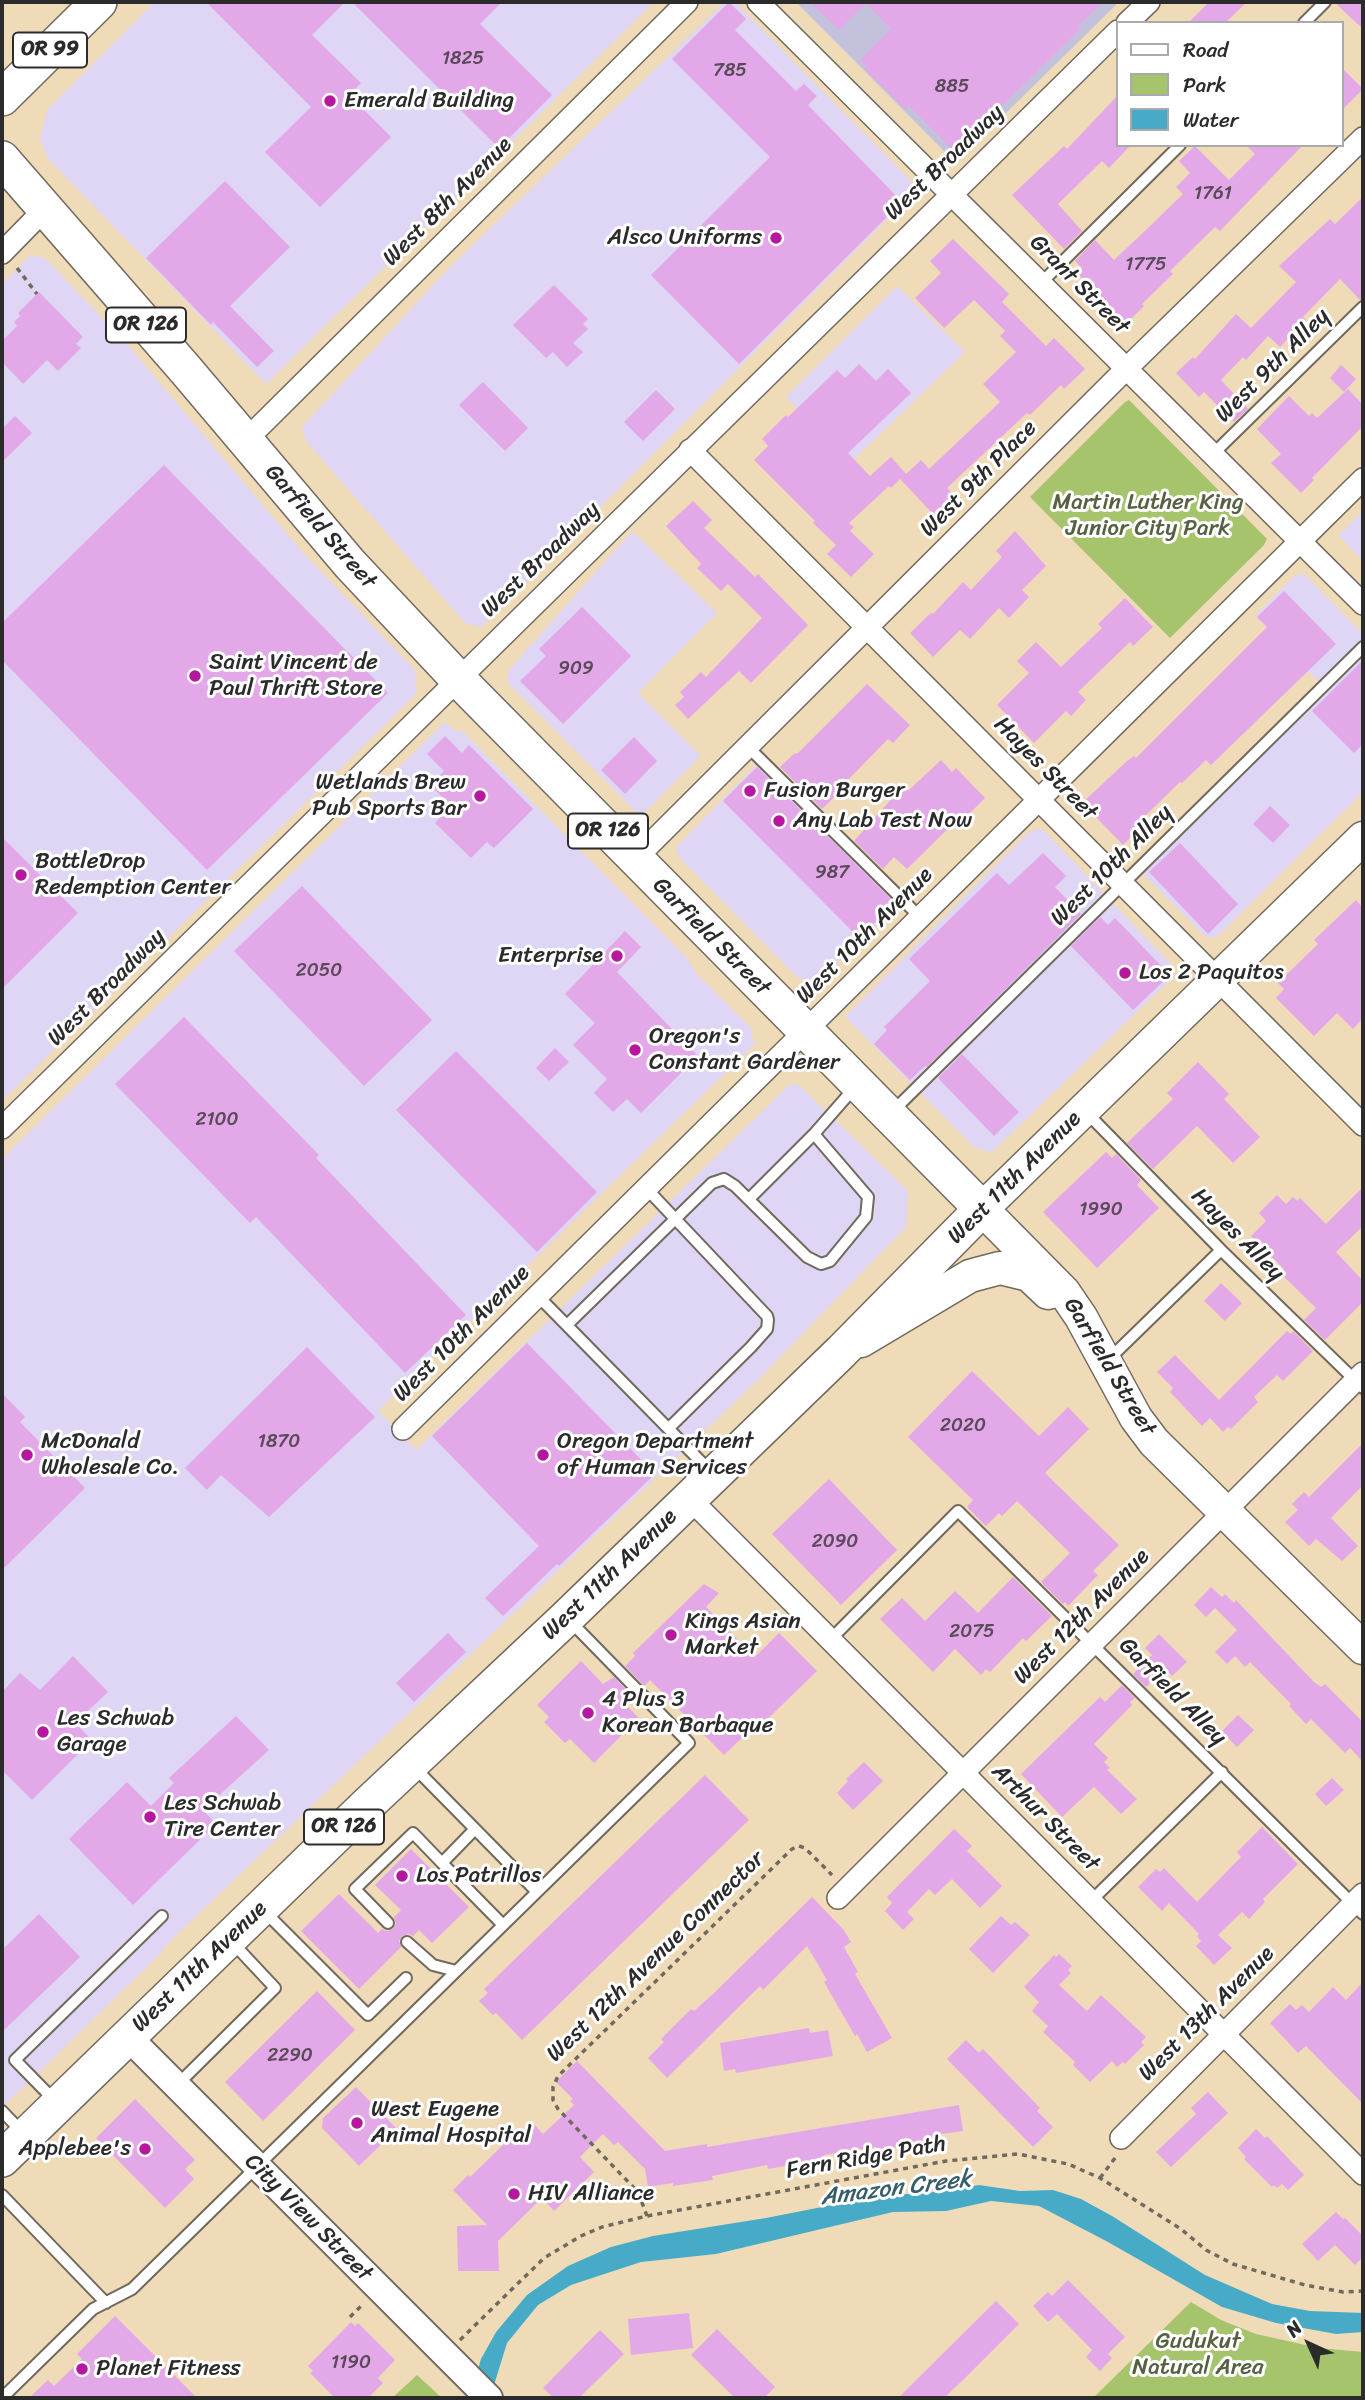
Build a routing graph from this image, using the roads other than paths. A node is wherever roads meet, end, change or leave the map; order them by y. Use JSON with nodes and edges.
{"nodes":[{"id":1,"x":99,"y":2,"type":"edge"},
{"id":2,"x":687,"y":2,"type":"edge"},
{"id":3,"x":758,"y":2,"type":"edge"},
{"id":4,"x":1149,"y":2,"type":"edge"},
{"id":5,"x":1325,"y":2,"type":"edge"},
{"id":6,"x":1129,"y":21,"type":"edge"},
{"id":7,"x":1306,"y":21,"type":"edge"},
{"id":8,"x":1116,"y":33,"type":"edge"},
{"id":9,"x":2,"y":97,"type":"edge"},
{"id":10,"x":1363,"y":138,"type":"edge"},
{"id":11,"x":1178,"y":147,"type":"edge"},
{"id":12,"x":2,"y":159,"type":"edge"},
{"id":13,"x":951,"y":194,"type":"junction"},
{"id":14,"x":44,"y":210,"type":"junction"},
{"id":15,"x":2,"y":253,"type":"edge"},
{"id":16,"x":1041,"y":284,"type":"junction"},
{"id":17,"x":1363,"y":307,"type":"edge"},
{"id":18,"x":1126,"y":369,"type":"junction"},
{"id":19,"x":246,"y":440,"type":"junction"},
{"id":20,"x":690,"y":450,"type":"junction"},
{"id":21,"x":1212,"y":455,"type":"junction"},
{"id":22,"x":1363,"y":479,"type":"edge"},
{"id":23,"x":1300,"y":541,"type":"junction"},
{"id":24,"x":1363,"y":604,"type":"edge"},
{"id":25,"x":867,"y":628,"type":"junction"},
{"id":26,"x":1363,"y":647,"type":"edge"},
{"id":27,"x":458,"y":679,"type":"junction"},
{"id":28,"x":748,"y":747,"type":"junction"},
{"id":29,"x":1040,"y":800,"type":"junction"},
{"id":30,"x":1356,"y":849,"type":"edge"},
{"id":31,"x":635,"y":859,"type":"junction"},
{"id":32,"x":1123,"y":884,"type":"junction"},
{"id":33,"x":920,"y":918,"type":"junction"},
{"id":34,"x":1217,"y":978,"type":"junction"},
{"id":35,"x":805,"y":1032,"type":"junction"},
{"id":36,"x":858,"y":1084,"type":"junction"},
{"id":37,"x":1084,"y":1110,"type":"junction"},
{"id":38,"x":889,"y":1115,"type":"junction"},
{"id":39,"x":1361,"y":1118,"type":"edge"},
{"id":40,"x":2,"y":1128,"type":"edge"},
{"id":41,"x":814,"y":1134,"type":"junction"},
{"id":42,"x":646,"y":1188,"type":"junction"},
{"id":43,"x":749,"y":1199,"type":"junction"},
{"id":44,"x":982,"y":1209,"type":"junction"},
{"id":45,"x":675,"y":1219,"type":"junction"},
{"id":46,"x":1221,"y":1250,"type":"junction"},
{"id":47,"x":538,"y":1296,"type":"junction"},
{"id":48,"x":567,"y":1325,"type":"junction"},
{"id":49,"x":1088,"y":1331,"type":"junction"},
{"id":50,"x":841,"y":1352,"type":"junction"},
{"id":51,"x":1105,"y":1363,"type":"junction"},
{"id":52,"x":1361,"y":1380,"type":"edge"},
{"id":53,"x":669,"y":1428,"type":"junction"},
{"id":54,"x":403,"y":1429,"type":"dead end"},
{"id":55,"x":702,"y":1486,"type":"junction"},
{"id":56,"x":1225,"y":1512,"type":"junction"},
{"id":57,"x":566,"y":1617,"type":"junction"},
{"id":58,"x":830,"y":1640,"type":"junction"},
{"id":59,"x":1361,"y":1640,"type":"edge"},
{"id":60,"x":1093,"y":1643,"type":"junction"},
{"id":61,"x":411,"y":1764,"type":"junction"},
{"id":62,"x":1222,"y":1772,"type":"junction"},
{"id":63,"x":963,"y":1773,"type":"junction"},
{"id":64,"x":475,"y":1829,"type":"junction"},
{"id":65,"x":442,"y":1863,"type":"junction"},
{"id":66,"x":537,"y":1892,"type":"junction"},
{"id":67,"x":842,"y":1893,"type":"road end"},
{"id":68,"x":1091,"y":1900,"type":"junction"},
{"id":69,"x":1360,"y":1904,"type":"edge"},
{"id":70,"x":261,"y":1908,"type":"junction"},
{"id":71,"x":162,"y":1916,"type":"dead end"},
{"id":72,"x":388,"y":1923,"type":"dead end"},
{"id":73,"x":503,"y":1925,"type":"junction"},
{"id":74,"x":229,"y":1939,"type":"junction"},
{"id":75,"x":407,"y":1942,"type":"dead end"},
{"id":76,"x":456,"y":1971,"type":"junction"},
{"id":77,"x":406,"y":1978,"type":"dead end"},
{"id":78,"x":1224,"y":2034,"type":"junction"},
{"id":79,"x":128,"y":2037,"type":"junction"},
{"id":80,"x":176,"y":2086,"type":"junction"},
{"id":81,"x":58,"y":2104,"type":"junction"},
{"id":82,"x":2,"y":2111,"type":"edge"},
{"id":83,"x":1121,"y":2138,"type":"road end"},
{"id":84,"x":14,"y":2147,"type":"edge"},
{"id":85,"x":257,"y":2167,"type":"junction"},
{"id":86,"x":1363,"y":2175,"type":"edge"},
{"id":87,"x":2,"y":2195,"type":"edge"},
{"id":88,"x":106,"y":2303,"type":"junction"},
{"id":89,"x":2,"y":2398,"type":"edge"},
{"id":90,"x":489,"y":2398,"type":"edge"}],
"edges":[{"from":1,"to":9,"type":"main road","number":"OR 99"},
{"from":2,"to":19,"type":"street","name":"West 8th Avenue"},
{"from":3,"to":13,"type":"street","name":"Grant Street"},
{"from":4,"to":6,"type":"street"},
{"from":5,"to":7,"type":"lane"},
{"from":8,"to":13,"type":"street","name":"West Broadway"},
{"from":10,"to":18,"type":"street","name":"West 9th Place"},
{"from":11,"to":16,"type":"lane"},
{"from":12,"to":14,"type":"main road","name":"Garfield Street","number":"OR 126"},
{"from":13,"to":16,"type":"street","name":"Grant Street"},
{"from":13,"to":20,"type":"street","name":"West Broadway"},
{"from":14,"to":15,"type":"street"},
{"from":14,"to":19,"type":"main road","name":"Garfield Street","number":"OR 126"},
{"from":16,"to":18,"type":"street","name":"Grant Street"},
{"from":17,"to":21,"type":"lane","name":"West 9th Alley"},
{"from":18,"to":21,"type":"street","name":"Grant Street"},
{"from":18,"to":25,"type":"street","name":"West 9th Place"},
{"from":19,"to":27,"type":"main road","name":"Garfield Street","number":"OR 126"},
{"from":20,"to":25,"type":"street","name":"Hayes Street"},
{"from":20,"to":27,"type":"street","name":"West Broadway"},
{"from":21,"to":23,"type":"street","name":"Grant Street"},
{"from":22,"to":23,"type":"street","name":"West 10th Avenue"},
{"from":23,"to":24,"type":"street","name":"Grant Street"},
{"from":23,"to":29,"type":"street","name":"West 10th Avenue"},
{"from":25,"to":28,"type":"street","name":"West 9th Place"},
{"from":25,"to":29,"type":"street","name":"Hayes Street"},
{"from":26,"to":32,"type":"lane","name":"West 10th Alley"},
{"from":27,"to":31,"type":"main road","name":"Garfield Street","number":"OR 126"},
{"from":27,"to":40,"type":"street","name":"West Broadway"},
{"from":28,"to":31,"type":"street","name":"West 9th Place"},
{"from":28,"to":33,"type":"lane"},
{"from":29,"to":32,"type":"street","name":"Hayes Street"},
{"from":29,"to":33,"type":"street","name":"West 10th Avenue"},
{"from":30,"to":34,"type":"main road","name":"West 11th Avenue"},
{"from":31,"to":35,"type":"main road","name":"Garfield Street","number":"OR 126"},
{"from":32,"to":34,"type":"street","name":"Hayes Street"},
{"from":32,"to":38,"type":"lane","name":"West 10th Alley"},
{"from":33,"to":35,"type":"street","name":"West 10th Avenue"},
{"from":34,"to":37,"type":"main road","name":"West 11th Avenue"},
{"from":34,"to":39,"type":"street","name":"Hayes Street"},
{"from":35,"to":36,"type":"main road","name":"Garfield Street","number":"OR 126"},
{"from":35,"to":42,"type":"street","name":"West 10th Avenue"},
{"from":36,"to":38,"type":"main road","name":"Garfield Street","number":"OR 126"},
{"from":36,"to":41,"type":"lane"},
{"from":37,"to":44,"type":"main road","name":"West 11th Avenue"},
{"from":37,"to":46,"type":"lane","name":"Hayes Alley"},
{"from":38,"to":44,"type":"main road","name":"Garfield Street","number":"OR 126"},
{"from":41,"to":43,"type":"lane"},
{"from":41,"to":43,"type":"lane"},
{"from":42,"to":45,"type":"lane"},
{"from":42,"to":47,"type":"street","name":"West 10th Avenue"},
{"from":43,"to":45,"type":"lane"},
{"from":44,"to":49,"type":"main road","name":"Garfield Street"},
{"from":44,"to":50,"type":"main road","name":"West 11th Avenue","number":"OR 126"},
{"from":45,"to":48,"type":"lane"},
{"from":45,"to":53,"type":"lane"},
{"from":46,"to":51,"type":"lane"},
{"from":46,"to":52,"type":"lane","name":"Hayes Alley"},
{"from":47,"to":48,"type":"lane"},
{"from":47,"to":54,"type":"street","name":"West 10th Avenue"},
{"from":48,"to":53,"type":"lane"},
{"from":49,"to":50,"type":"main road"},
{"from":49,"to":51,"type":"main road","name":"Garfield Street"},
{"from":50,"to":55,"type":"main road","name":"West 11th Avenue","number":"OR 126"},
{"from":51,"to":56,"type":"main road","name":"Garfield Street"},
{"from":52,"to":56,"type":"street","name":"West 12th Avenue"},
{"from":53,"to":55,"type":"lane"},
{"from":55,"to":57,"type":"main road","name":"West 11th Avenue","number":"OR 126"},
{"from":55,"to":58,"type":"street","name":"Arthur Street"},
{"from":56,"to":59,"type":"main road","name":"Garfield Street"},
{"from":56,"to":60,"type":"street","name":"West 12th Avenue"},
{"from":57,"to":61,"type":"main road","name":"West 11th Avenue","number":"OR 126"},
{"from":57,"to":66,"type":"lane"},
{"from":58,"to":60,"type":"lane","name":"Garfield Alley"},
{"from":58,"to":63,"type":"street","name":"Arthur Street"},
{"from":60,"to":62,"type":"lane","name":"Garfield Alley"},
{"from":60,"to":63,"type":"street","name":"West 12th Avenue"},
{"from":61,"to":64,"type":"lane"},
{"from":61,"to":70,"type":"main road","name":"West 11th Avenue","number":"OR 126"},
{"from":62,"to":68,"type":"lane"},
{"from":62,"to":69,"type":"lane","name":"Garfield Alley"},
{"from":63,"to":67,"type":"street","name":"West 12th Avenue"},
{"from":63,"to":68,"type":"street","name":"Arthur Street"},
{"from":64,"to":65,"type":"lane"},
{"from":64,"to":66,"type":"lane"},
{"from":65,"to":72,"type":"lane"},
{"from":65,"to":73,"type":"lane"},
{"from":66,"to":73,"type":"lane"},
{"from":68,"to":78,"type":"street","name":"Arthur Street"},
{"from":69,"to":78,"type":"street","name":"West 13th Avenue"},
{"from":70,"to":74,"type":"main road","name":"West 11th Avenue","number":"OR 126"},
{"from":70,"to":77,"type":"lane"},
{"from":71,"to":81,"type":"lane"},
{"from":73,"to":76,"type":"lane"},
{"from":74,"to":79,"type":"main road","name":"West 11th Avenue","number":"OR 126"},
{"from":74,"to":80,"type":"lane"},
{"from":75,"to":76,"type":"lane"},
{"from":76,"to":85,"type":"lane"},
{"from":78,"to":83,"type":"street","name":"West 13th Avenue"},
{"from":78,"to":86,"type":"street","name":"Arthur Street"},
{"from":79,"to":80,"type":"street","name":"City View Street"},
{"from":79,"to":81,"type":"main road","name":"West 11th Avenue","number":"OR 126"},
{"from":80,"to":85,"type":"street","name":"City View Street"},
{"from":81,"to":84,"type":"main road","name":"West 11th Avenue","number":"OR 126"},
{"from":82,"to":84,"type":"lane"},
{"from":85,"to":88,"type":"lane"},
{"from":85,"to":90,"type":"street","name":"City View Street"},
{"from":87,"to":88,"type":"lane"},
{"from":88,"to":89,"type":"lane"}]}
